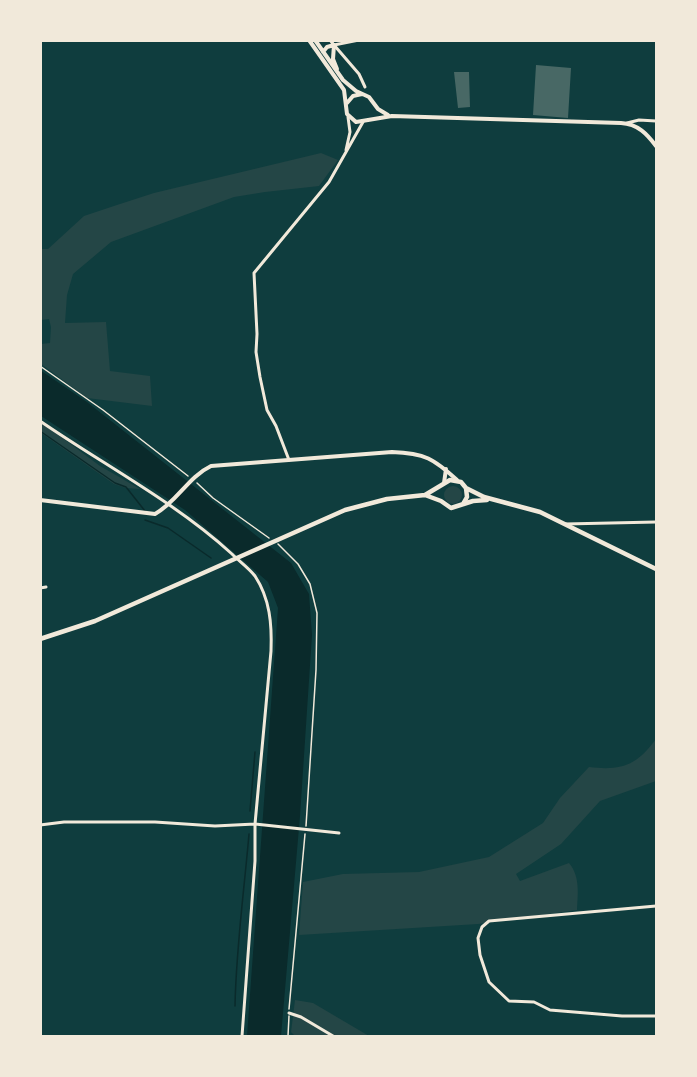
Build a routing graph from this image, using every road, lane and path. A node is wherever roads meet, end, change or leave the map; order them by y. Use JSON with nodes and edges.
{"nodes":[{"id":1,"x":309,"y":40,"type":"edge"},
{"id":2,"x":315,"y":40,"type":"edge"},
{"id":3,"x":330,"y":40,"type":"edge"},
{"id":4,"x":359,"y":40,"type":"edge"},
{"id":5,"x":334,"y":45,"type":"junction"},
{"id":6,"x":323,"y":52,"type":"junction"},
{"id":7,"x":333,"y":72,"type":"junction"},
{"id":8,"x":343,"y":80,"type":"junction"},
{"id":9,"x":365,"y":87,"type":"dead end"},
{"id":10,"x":362,"y":94,"type":"junction"},
{"id":11,"x":346,"y":104,"type":"junction"},
{"id":12,"x":374,"y":106,"type":"junction"},
{"id":13,"x":392,"y":116,"type":"junction"},
{"id":14,"x":348,"y":117,"type":"junction"},
{"id":15,"x":369,"y":119,"type":"junction"},
{"id":16,"x":657,"y":121,"type":"edge"},
{"id":17,"x":363,"y":122,"type":"junction"},
{"id":18,"x":627,"y":123,"type":"junction"},
{"id":19,"x":657,"y":146,"type":"edge"},
{"id":20,"x":344,"y":157,"type":"junction"},
{"id":21,"x":40,"y":366,"type":"edge"},
{"id":22,"x":40,"y":421,"type":"edge"},
{"id":23,"x":289,"y":460,"type":"junction"},
{"id":24,"x":446,"y":468,"type":"junction"},
{"id":25,"x":193,"y":479,"type":"junction"},
{"id":26,"x":458,"y":480,"type":"junction"},
{"id":27,"x":443,"y":485,"type":"junction"},
{"id":28,"x":466,"y":488,"type":"junction"},
{"id":29,"x":425,"y":495,"type":"junction"},
{"id":30,"x":40,"y":500,"type":"edge"},
{"id":31,"x":441,"y":501,"type":"junction"},
{"id":32,"x":498,"y":501,"type":"junction"},
{"id":33,"x":463,"y":504,"type":"junction"},
{"id":34,"x":168,"y":505,"type":"junction"},
{"id":35,"x":657,"y":522,"type":"edge"},
{"id":36,"x":564,"y":524,"type":"junction"},
{"id":37,"x":657,"y":568,"type":"edge"},
{"id":38,"x":46,"y":587,"type":"dead end"},
{"id":39,"x":40,"y":588,"type":"edge"},
{"id":40,"x":40,"y":639,"type":"edge"},
{"id":41,"x":255,"y":824,"type":"junction"},
{"id":42,"x":40,"y":825,"type":"edge"},
{"id":43,"x":306,"y":828,"type":"junction"},
{"id":44,"x":339,"y":833,"type":"dead end"},
{"id":45,"x":657,"y":906,"type":"edge"},
{"id":46,"x":289,"y":1013,"type":"junction"},
{"id":47,"x":657,"y":1016,"type":"edge"},
{"id":48,"x":242,"y":1036,"type":"edge"},
{"id":49,"x":288,"y":1036,"type":"edge"},
{"id":50,"x":333,"y":1036,"type":"edge"}],
"edges":[{"from":1,"to":7,"type":"main road"},
{"from":2,"to":6,"type":"main road"},
{"from":3,"to":5,"type":"street"},
{"from":4,"to":5,"type":"street"},
{"from":5,"to":6,"type":"main road"},
{"from":5,"to":8,"type":"main road"},
{"from":5,"to":9,"type":"street"},
{"from":6,"to":7,"type":"main road"},
{"from":6,"to":8,"type":"main road"},
{"from":7,"to":11,"type":"main road"},
{"from":8,"to":10,"type":"main road"},
{"from":10,"to":11,"type":"main road"},
{"from":10,"to":12,"type":"main road"},
{"from":11,"to":14,"type":"main road"},
{"from":12,"to":13,"type":"main road"},
{"from":12,"to":15,"type":"main road"},
{"from":13,"to":15,"type":"main road"},
{"from":13,"to":18,"type":"main road"},
{"from":14,"to":17,"type":"main road"},
{"from":14,"to":20,"type":"street"},
{"from":15,"to":17,"type":"main road"},
{"from":16,"to":18,"type":"street"},
{"from":17,"to":20,"type":"street"},
{"from":18,"to":19,"type":"main road"},
{"from":20,"to":23,"type":"street"},
{"from":21,"to":25,"type":"path"},
{"from":22,"to":34,"type":"street"},
{"from":23,"to":24,"type":"main road"},
{"from":23,"to":25,"type":"main road"},
{"from":24,"to":26,"type":"main road"},
{"from":24,"to":27,"type":"main road"},
{"from":25,"to":34,"type":"main road"},
{"from":25,"to":43,"type":"path"},
{"from":26,"to":27,"type":"highway"},
{"from":26,"to":28,"type":"highway"},
{"from":27,"to":29,"type":"highway"},
{"from":27,"to":31,"type":"highway"},
{"from":28,"to":32,"type":"highway"},
{"from":28,"to":33,"type":"highway"},
{"from":29,"to":31,"type":"highway"},
{"from":29,"to":40,"type":"highway"},
{"from":30,"to":34,"type":"main road"},
{"from":31,"to":33,"type":"highway"},
{"from":32,"to":33,"type":"highway"},
{"from":32,"to":36,"type":"highway"},
{"from":34,"to":41,"type":"street"},
{"from":35,"to":36,"type":"street"},
{"from":36,"to":37,"type":"highway"},
{"from":38,"to":39,"type":"street"},
{"from":41,"to":42,"type":"street"},
{"from":41,"to":43,"type":"street"},
{"from":41,"to":48,"type":"street"},
{"from":43,"to":44,"type":"street"},
{"from":43,"to":46,"type":"path"},
{"from":45,"to":47,"type":"street"},
{"from":46,"to":49,"type":"path"},
{"from":46,"to":50,"type":"street"}]}
